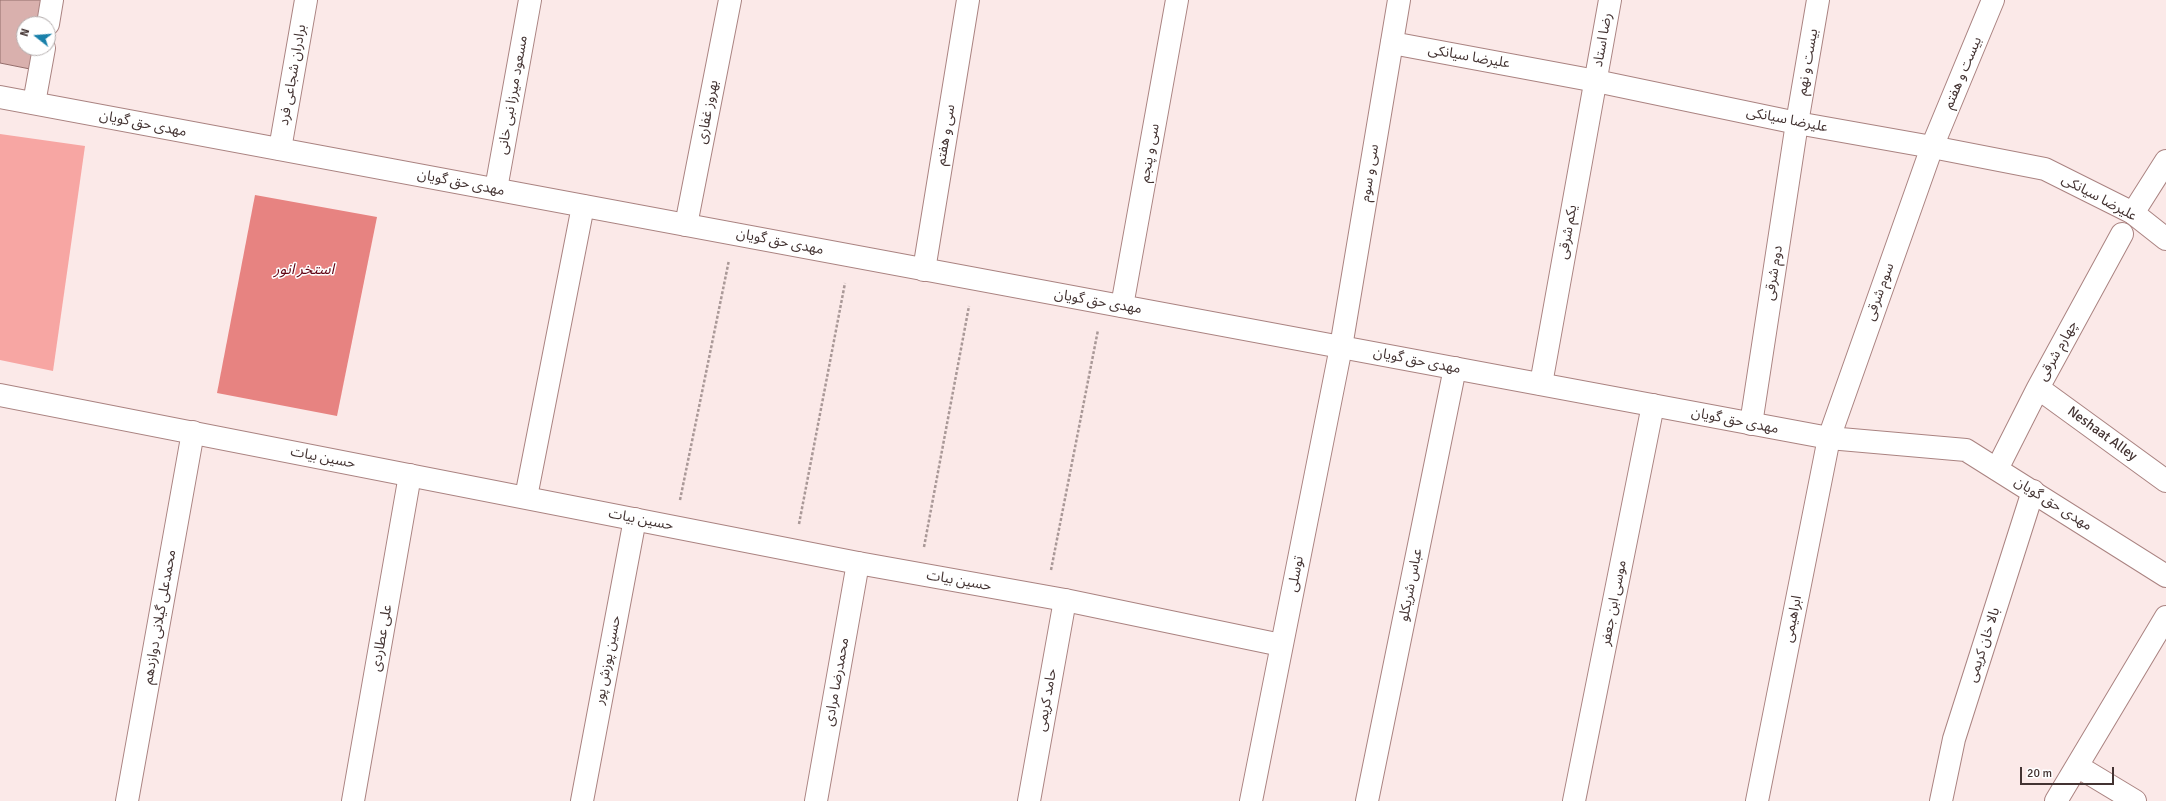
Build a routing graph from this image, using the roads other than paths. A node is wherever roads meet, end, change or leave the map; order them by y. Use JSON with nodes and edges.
{"nodes":[{"id":1,"x":52,"y":0,"type":"edge"},
{"id":2,"x":306,"y":0,"type":"edge"},
{"id":3,"x":530,"y":0,"type":"edge"},
{"id":4,"x":730,"y":0,"type":"edge"},
{"id":5,"x":968,"y":0,"type":"edge"},
{"id":6,"x":1178,"y":0,"type":"edge"},
{"id":7,"x":1399,"y":0,"type":"edge"},
{"id":8,"x":1610,"y":0,"type":"edge"},
{"id":9,"x":1818,"y":0,"type":"edge"},
{"id":10,"x":1993,"y":0,"type":"edge"},
{"id":11,"x":49,"y":16,"type":"edge"},
{"id":12,"x":1392,"y":43,"type":"junction"},
{"id":13,"x":43,"y":56,"type":"edge"},
{"id":14,"x":1596,"y":81,"type":"junction"},
{"id":15,"x":0,"y":97,"type":"edge"},
{"id":16,"x":34,"y":103,"type":"junction"},
{"id":17,"x":1797,"y":123,"type":"junction"},
{"id":18,"x":1932,"y":147,"type":"junction"},
{"id":19,"x":280,"y":150,"type":"junction"},
{"id":20,"x":2166,"y":162,"type":"edge"},
{"id":21,"x":496,"y":189,"type":"junction"},
{"id":22,"x":583,"y":206,"type":"junction"},
{"id":23,"x":2133,"y":214,"type":"junction"},
{"id":24,"x":686,"y":225,"type":"junction"},
{"id":25,"x":2122,"y":234,"type":"dead end"},
{"id":26,"x":2166,"y":239,"type":"edge"},
{"id":27,"x":924,"y":270,"type":"junction"},
{"id":28,"x":1113,"y":304,"type":"junction"},
{"id":29,"x":1341,"y":347,"type":"junction"},
{"id":30,"x":1455,"y":368,"type":"junction"},
{"id":31,"x":1541,"y":384,"type":"junction"},
{"id":32,"x":2038,"y":388,"type":"junction"},
{"id":33,"x":0,"y":394,"type":"edge"},
{"id":34,"x":1653,"y":405,"type":"junction"},
{"id":35,"x":1751,"y":424,"type":"junction"},
{"id":36,"x":193,"y":432,"type":"junction"},
{"id":37,"x":1829,"y":438,"type":"junction"},
{"id":38,"x":1997,"y":469,"type":"junction"},
{"id":39,"x":410,"y":475,"type":"junction"},
{"id":40,"x":2166,"y":481,"type":"edge"},
{"id":41,"x":2033,"y":491,"type":"junction"},
{"id":42,"x":526,"y":497,"type":"junction"},
{"id":43,"x":635,"y":518,"type":"junction"},
{"id":44,"x":858,"y":563,"type":"junction"},
{"id":45,"x":2166,"y":576,"type":"edge"},
{"id":46,"x":1056,"y":598,"type":"junction"},
{"id":47,"x":2166,"y":617,"type":"edge"},
{"id":48,"x":1281,"y":645,"type":"junction"},
{"id":49,"x":2077,"y":766,"type":"junction"},
{"id":50,"x":127,"y":801,"type":"edge"},
{"id":51,"x":353,"y":801,"type":"edge"},
{"id":52,"x":582,"y":801,"type":"edge"},
{"id":53,"x":816,"y":801,"type":"edge"},
{"id":54,"x":1029,"y":801,"type":"edge"},
{"id":55,"x":1251,"y":801,"type":"edge"},
{"id":56,"x":1367,"y":801,"type":"edge"},
{"id":57,"x":1574,"y":801,"type":"edge"},
{"id":58,"x":1757,"y":801,"type":"edge"},
{"id":59,"x":1941,"y":801,"type":"edge"},
{"id":60,"x":2056,"y":801,"type":"edge"},
{"id":61,"x":2135,"y":801,"type":"edge"}],
"edges":[{"from":1,"to":11,"type":"street"},
{"from":2,"to":19,"type":"street","name":"برادران شجاعی فرد"},
{"from":3,"to":21,"type":"street","name":"مسعود میرزا نبی خانی"},
{"from":4,"to":24,"type":"street","name":"بهروز غفاری"},
{"from":5,"to":27,"type":"street","name":"سی و هفتم"},
{"from":6,"to":28,"type":"street","name":"سی و پنجم"},
{"from":7,"to":12,"type":"street","name":"سی و سوم"},
{"from":8,"to":14,"type":"street","name":"رضا استاد"},
{"from":9,"to":17,"type":"street","name":"بیست و نهم"},
{"from":10,"to":18,"type":"street","name":"بیست و هفتم"},
{"from":12,"to":14,"type":"street","name":"علیرضا سیانکی"},
{"from":12,"to":29,"type":"street","name":"سی و سوم"},
{"from":13,"to":16,"type":"street"},
{"from":14,"to":17,"type":"street","name":"علیرضا سیانکی"},
{"from":14,"to":31,"type":"street","name":"یکم شرقی"},
{"from":15,"to":16,"type":"street","name":"مهدی حق گویان"},
{"from":16,"to":19,"type":"street","name":"مهدی حق گویان"},
{"from":17,"to":18,"type":"street","name":"علیرضا سیانکی"},
{"from":17,"to":35,"type":"street","name":"دوم شرقی"},
{"from":18,"to":23,"type":"street","name":"علیرضا سیانکی"},
{"from":18,"to":37,"type":"street","name":"سوم شرقی"},
{"from":19,"to":21,"type":"street","name":"مهدی حق گویان"},
{"from":20,"to":23,"type":"street"},
{"from":21,"to":22,"type":"street","name":"مهدی حق گویان"},
{"from":22,"to":24,"type":"street","name":"مهدی حق گویان"},
{"from":22,"to":42,"type":"street"},
{"from":23,"to":26,"type":"street","name":"علیرضا سیانکی"},
{"from":24,"to":27,"type":"street","name":"مهدی حق گویان"},
{"from":25,"to":32,"type":"street","name":"چهارم شرقی"},
{"from":27,"to":28,"type":"street","name":"مهدی حق گویان"},
{"from":28,"to":29,"type":"street","name":"مهدی حق گویان"},
{"from":29,"to":30,"type":"street","name":"مهدی حق گویان"},
{"from":29,"to":48,"type":"street","name":"توسلی"},
{"from":30,"to":31,"type":"street","name":"مهدی حق گویان"},
{"from":30,"to":56,"type":"street","name":"عباس شریکلو"},
{"from":31,"to":34,"type":"street","name":"مهدی حق گویان"},
{"from":32,"to":38,"type":"street","name":"چهارم شرقی"},
{"from":32,"to":40,"type":"street","name":"Neshaat Alley"},
{"from":33,"to":36,"type":"street","name":"حسین بیات"},
{"from":34,"to":35,"type":"street","name":"مهدی حق گویان"},
{"from":34,"to":57,"type":"street","name":"موسی ابن جعفر"},
{"from":35,"to":37,"type":"street","name":"مهدی حق گویان"},
{"from":36,"to":39,"type":"street","name":"حسین بیات"},
{"from":36,"to":50,"type":"street","name":"محمدعلی گیلانی دوازدهم"},
{"from":37,"to":38,"type":"street","name":"مهدی حق گویان"},
{"from":37,"to":58,"type":"street","name":"ابراهیمی"},
{"from":38,"to":41,"type":"street","name":"مهدی حق گویان"},
{"from":39,"to":42,"type":"street","name":"حسین بیات"},
{"from":39,"to":51,"type":"street","name":"علی عطاردی"},
{"from":41,"to":45,"type":"street","name":"مهدی حق گویان"},
{"from":41,"to":59,"type":"street","name":"بالا خان کریمی"},
{"from":42,"to":43,"type":"street","name":"حسین بیات"},
{"from":43,"to":44,"type":"street","name":"حسین بیات"},
{"from":43,"to":52,"type":"street","name":"حسین پوزش پور"},
{"from":44,"to":46,"type":"street","name":"حسین بیات"},
{"from":44,"to":53,"type":"street","name":"محمدرضا مرادی"},
{"from":46,"to":48,"type":"street","name":"حسین بیات"},
{"from":46,"to":54,"type":"street","name":"حامد کریمی"},
{"from":47,"to":49,"type":"street"},
{"from":48,"to":55,"type":"street","name":"توسلی"},
{"from":49,"to":60,"type":"street"},
{"from":49,"to":61,"type":"street"}]}
